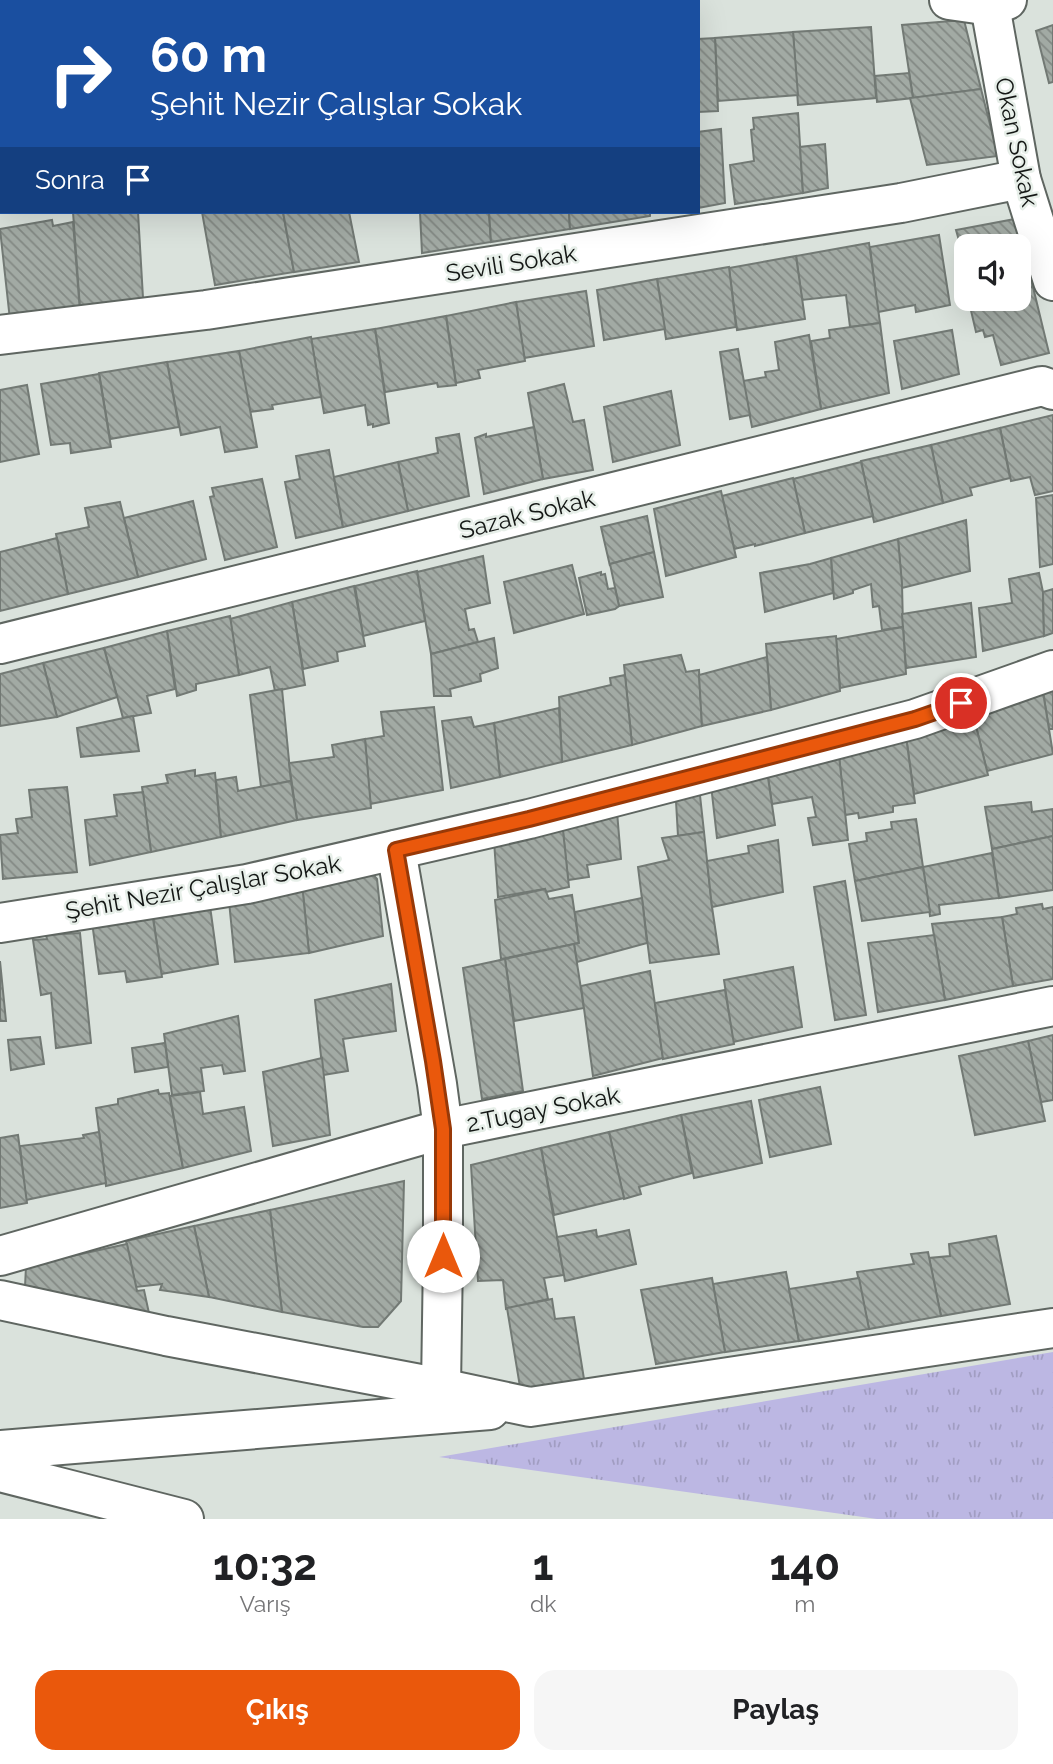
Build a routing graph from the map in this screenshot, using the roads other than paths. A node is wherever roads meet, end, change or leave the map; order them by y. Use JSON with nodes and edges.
{"nodes":[{"id":1,"x":948,"y":0,"type":"edge"},
{"id":2,"x":996,"y":2,"type":"edge"},
{"id":3,"x":1021,"y":179,"type":"junction"},
{"id":4,"x":1053,"y":281,"type":"edge"},
{"id":5,"x":0,"y":335,"type":"edge"},
{"id":6,"x":1053,"y":390,"type":"edge"},
{"id":7,"x":0,"y":644,"type":"edge"},
{"id":8,"x":1053,"y":670,"type":"edge"},
{"id":9,"x":396,"y":850,"type":"junction"},
{"id":10,"x":0,"y":923,"type":"edge"},
{"id":11,"x":1053,"y":1006,"type":"edge"},
{"id":12,"x":443,"y":1129,"type":"junction"},
{"id":13,"x":0,"y":1256,"type":"edge"},
{"id":14,"x":0,"y":1300,"type":"edge"},
{"id":15,"x":1053,"y":1328,"type":"edge"},
{"id":16,"x":441,"y":1388,"type":"junction"},
{"id":17,"x":530,"y":1407,"type":"junction"},
{"id":18,"x":0,"y":1450,"type":"edge"},
{"id":19,"x":0,"y":1472,"type":"edge"},
{"id":20,"x":184,"y":1519,"type":"edge"}],
"edges":[{"from":1,"to":2,"type":"street"},
{"from":2,"to":3,"type":"street","name":"Okan Sokak"},
{"from":3,"to":4,"type":"street","name":"Okan Sokak"},
{"from":3,"to":5,"type":"street","name":"Sevili Sokak"},
{"from":6,"to":7,"type":"street","name":"Sazak Sokak"},
{"from":8,"to":9,"type":"street","name":"Şehit Nezir Çalışlar Sokak"},
{"from":9,"to":10,"type":"street","name":"Şehit Nezir Çalışlar Sokak"},
{"from":9,"to":12,"type":"street"},
{"from":11,"to":12,"type":"street","name":"2.Tugay Sokak"},
{"from":12,"to":13,"type":"street","name":"2.Tugay Sokak"},
{"from":12,"to":16,"type":"street"},
{"from":14,"to":16,"type":"street"},
{"from":15,"to":17,"type":"street"},
{"from":16,"to":17,"type":"street"},
{"from":17,"to":18,"type":"street"},
{"from":19,"to":20,"type":"street"}]}
